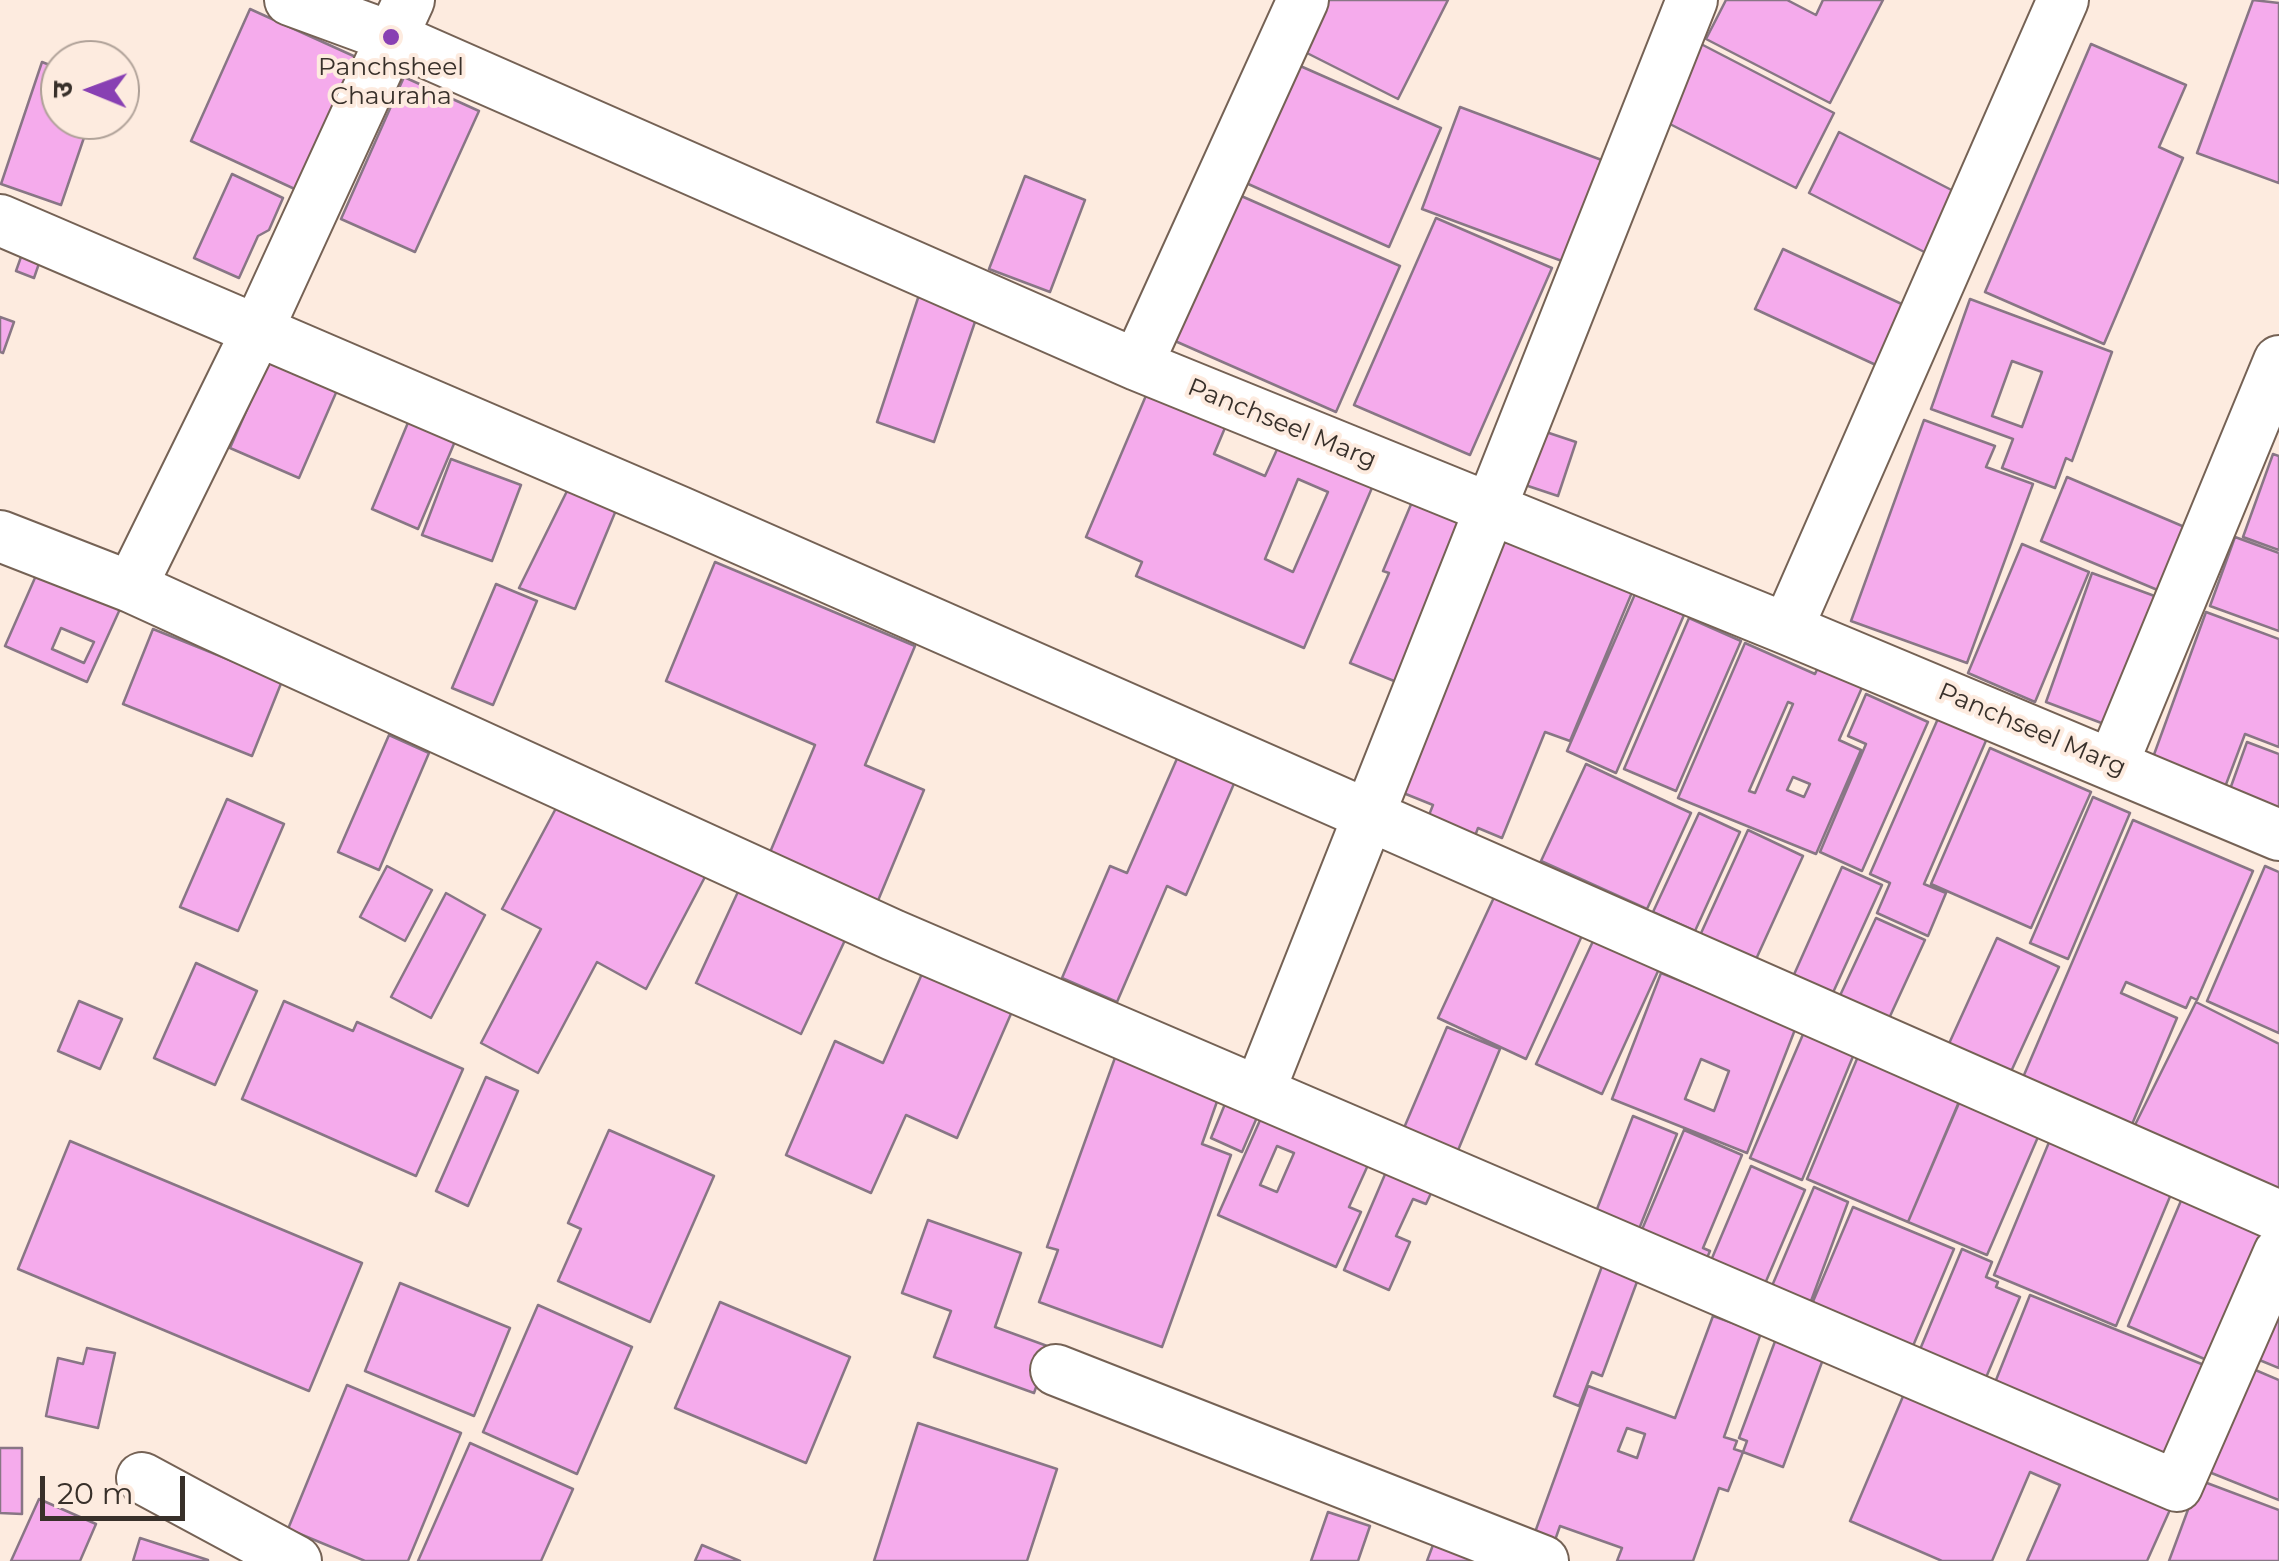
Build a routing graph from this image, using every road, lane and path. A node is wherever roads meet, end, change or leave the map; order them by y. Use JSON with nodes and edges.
{"nodes":[{"id":1,"x":290,"y":0,"type":"edge"},
{"id":2,"x":1303,"y":0,"type":"edge"},
{"id":3,"x":1692,"y":0,"type":"edge"},
{"id":4,"x":2063,"y":0,"type":"edge"},
{"id":5,"x":400,"y":19,"type":"edge"},
{"id":6,"x":0,"y":220,"type":"edge"},
{"id":7,"x":258,"y":329,"type":"junction"},
{"id":8,"x":2279,"y":360,"type":"edge"},
{"id":9,"x":1138,"y":365,"type":"junction"},
{"id":10,"x":1489,"y":508,"type":"junction"},
{"id":11,"x":0,"y":536,"type":"edge"},
{"id":12,"x":131,"y":587,"type":"junction"},
{"id":13,"x":1787,"y":629,"type":"junction"},
{"id":14,"x":2113,"y":763,"type":"junction"},
{"id":15,"x":1368,"y":817,"type":"junction"},
{"id":16,"x":2279,"y":835,"type":"edge"},
{"id":17,"x":1258,"y":1092,"type":"junction"},
{"id":18,"x":2279,"y":1216,"type":"edge"},
{"id":19,"x":2279,"y":1254,"type":"edge"},
{"id":20,"x":1056,"y":1370,"type":"dead end"},
{"id":21,"x":142,"y":1478,"type":"dead end"},
{"id":22,"x":296,"y":1561,"type":"edge"},
{"id":23,"x":1542,"y":1561,"type":"edge"}],
"edges":[{"from":1,"to":5,"type":"street","name":"Panchseel Marg"},
{"from":2,"to":9,"type":"street"},
{"from":3,"to":10,"type":"street"},
{"from":4,"to":13,"type":"street"},
{"from":5,"to":7,"type":"street"},
{"from":5,"to":9,"type":"street","name":"Panchseel Marg"},
{"from":6,"to":7,"type":"street"},
{"from":7,"to":12,"type":"street"},
{"from":7,"to":15,"type":"street"},
{"from":8,"to":14,"type":"street"},
{"from":9,"to":10,"type":"street","name":"Panchseel Marg"},
{"from":10,"to":13,"type":"street","name":"Panchseel Marg"},
{"from":10,"to":15,"type":"street"},
{"from":11,"to":12,"type":"street"},
{"from":12,"to":17,"type":"street"},
{"from":13,"to":14,"type":"street","name":"Panchseel Marg"},
{"from":14,"to":16,"type":"street","name":"Panchseel Marg"},
{"from":15,"to":17,"type":"street"},
{"from":15,"to":18,"type":"street"},
{"from":17,"to":19,"type":"street"},
{"from":20,"to":23,"type":"street"},
{"from":21,"to":22,"type":"street"}]}
